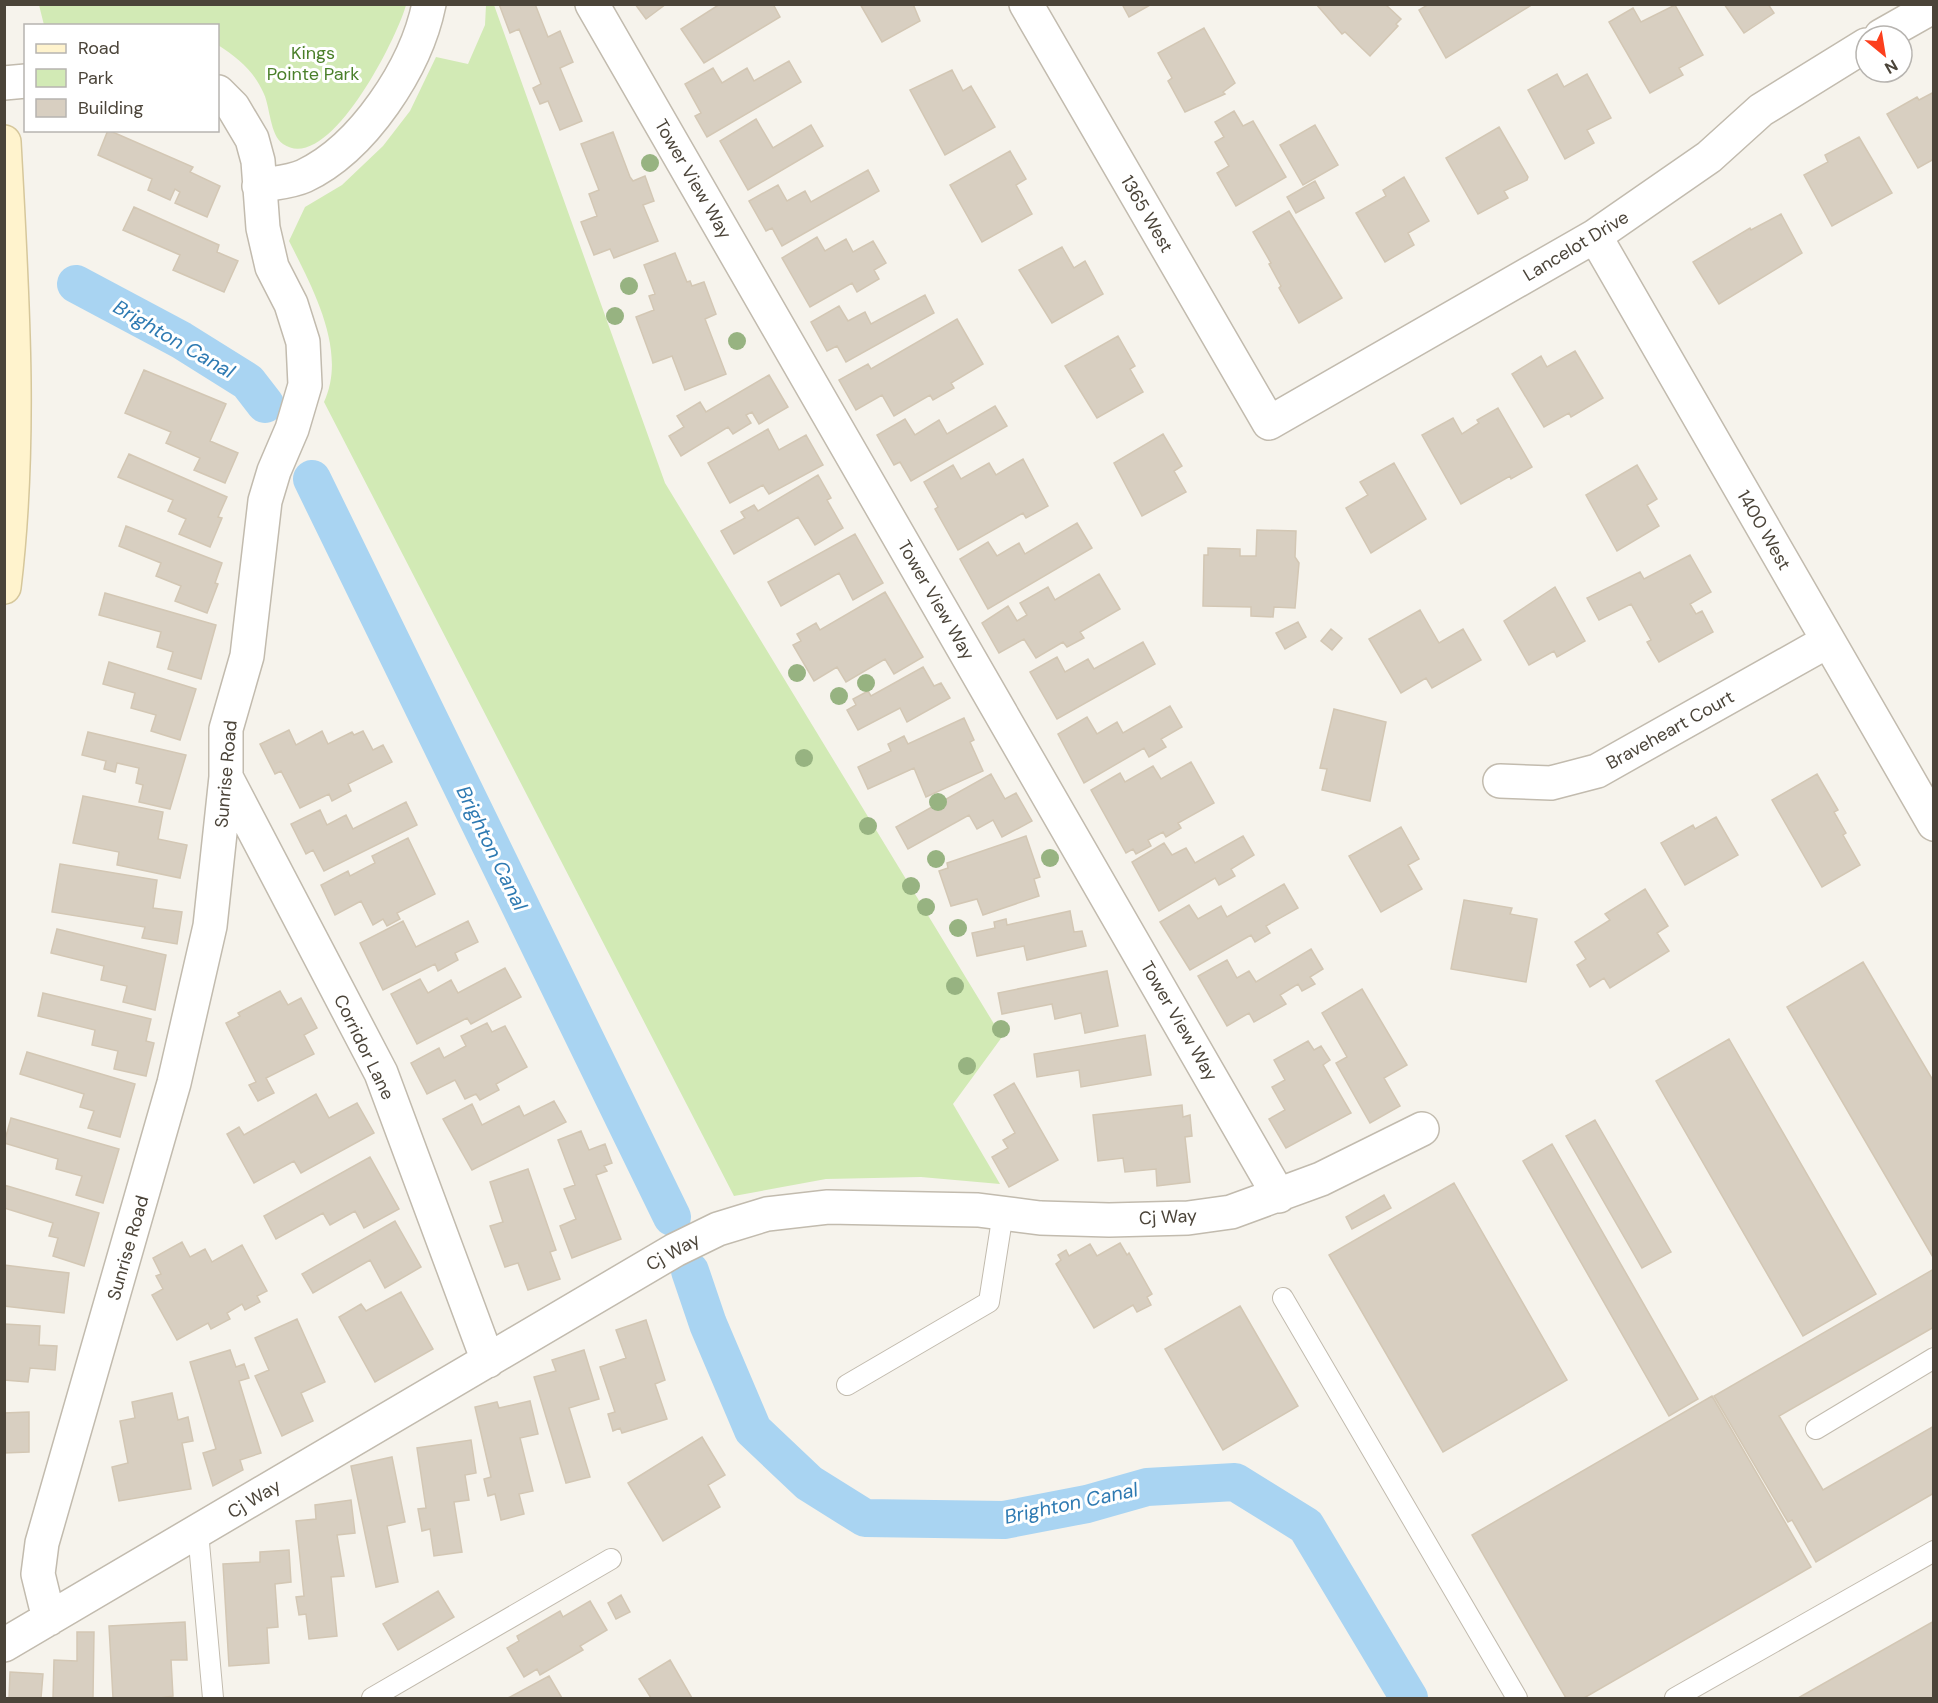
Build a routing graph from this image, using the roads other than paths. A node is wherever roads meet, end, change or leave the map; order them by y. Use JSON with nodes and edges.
{"nodes":[{"id":1,"x":429,"y":4,"type":"edge"},
{"id":2,"x":592,"y":4,"type":"edge"},
{"id":3,"x":1026,"y":4,"type":"edge"},
{"id":4,"x":1934,"y":6,"type":"edge"},
{"id":5,"x":1902,"y":24,"type":"edge"},
{"id":6,"x":1854,"y":52,"type":"edge"},
{"id":7,"x":24,"y":81,"type":"edge"},
{"id":8,"x":4,"y":83,"type":"edge"},
{"id":9,"x":219,"y":93,"type":"edge"},
{"id":10,"x":4,"y":142,"type":"edge"},
{"id":11,"x":259,"y":186,"type":"junction"},
{"id":12,"x":1595,"y":236,"type":"junction"},
{"id":13,"x":1269,"y":423,"type":"joint"},
{"id":14,"x":8,"y":522,"type":"edge"},
{"id":15,"x":4,"y":587,"type":"edge"},
{"id":16,"x":1828,"y":641,"type":"junction"},
{"id":17,"x":226,"y":777,"type":"junction"},
{"id":18,"x":1500,"y":781,"type":"dead end"},
{"id":19,"x":1934,"y":824,"type":"edge"},
{"id":20,"x":1422,"y":1129,"type":"dead end"},
{"id":21,"x":1279,"y":1196,"type":"junction"},
{"id":22,"x":1003,"y":1214,"type":"junction"},
{"id":23,"x":1283,"y":1298,"type":"dead end"},
{"id":24,"x":1934,"y":1358,"type":"edge"},
{"id":25,"x":488,"y":1361,"type":"junction"},
{"id":26,"x":847,"y":1385,"type":"dead end"},
{"id":27,"x":1816,"y":1429,"type":"dead end"},
{"id":28,"x":198,"y":1532,"type":"junction"},
{"id":29,"x":1934,"y":1551,"type":"edge"},
{"id":30,"x":611,"y":1559,"type":"dead end"},
{"id":31,"x":49,"y":1619,"type":"junction"},
{"id":32,"x":4,"y":1645,"type":"edge"},
{"id":33,"x":213,"y":1698,"type":"edge"},
{"id":34,"x":372,"y":1698,"type":"edge"},
{"id":35,"x":1517,"y":1698,"type":"edge"},
{"id":36,"x":1675,"y":1698,"type":"edge"}],
"edges":[{"from":1,"to":11,"type":"street"},
{"from":2,"to":21,"type":"street","name":"Tower View Way"},
{"from":3,"to":13,"type":"street","name":"1365 West"},
{"from":4,"to":5,"type":"street"},
{"from":6,"to":12,"type":"street","name":"Lancelot Drive"},
{"from":7,"to":8,"type":"street"},
{"from":9,"to":11,"type":"street","name":"Sunrise Road"},
{"from":10,"to":14,"type":"street"},
{"from":11,"to":17,"type":"street","name":"Sunrise Road"},
{"from":12,"to":13,"type":"street","name":"Lancelot Drive"},
{"from":12,"to":16,"type":"street","name":"1400 West"},
{"from":14,"to":15,"type":"street"},
{"from":16,"to":18,"type":"street","name":"Braveheart Court"},
{"from":16,"to":19,"type":"street","name":"1400 West"},
{"from":17,"to":25,"type":"street","name":"Corridor Lane"},
{"from":17,"to":31,"type":"street","name":"Sunrise Road"},
{"from":20,"to":21,"type":"street","name":"Cj Way"},
{"from":21,"to":22,"type":"street","name":"Cj Way"},
{"from":22,"to":25,"type":"street","name":"Cj Way"},
{"from":22,"to":26,"type":"lane"},
{"from":23,"to":35,"type":"lane"},
{"from":24,"to":27,"type":"lane"},
{"from":25,"to":28,"type":"street","name":"Cj Way"},
{"from":28,"to":31,"type":"street","name":"Cj Way"},
{"from":28,"to":33,"type":"lane"},
{"from":29,"to":36,"type":"lane"},
{"from":30,"to":34,"type":"lane"},
{"from":31,"to":32,"type":"street","name":"Cj Way"}]}
